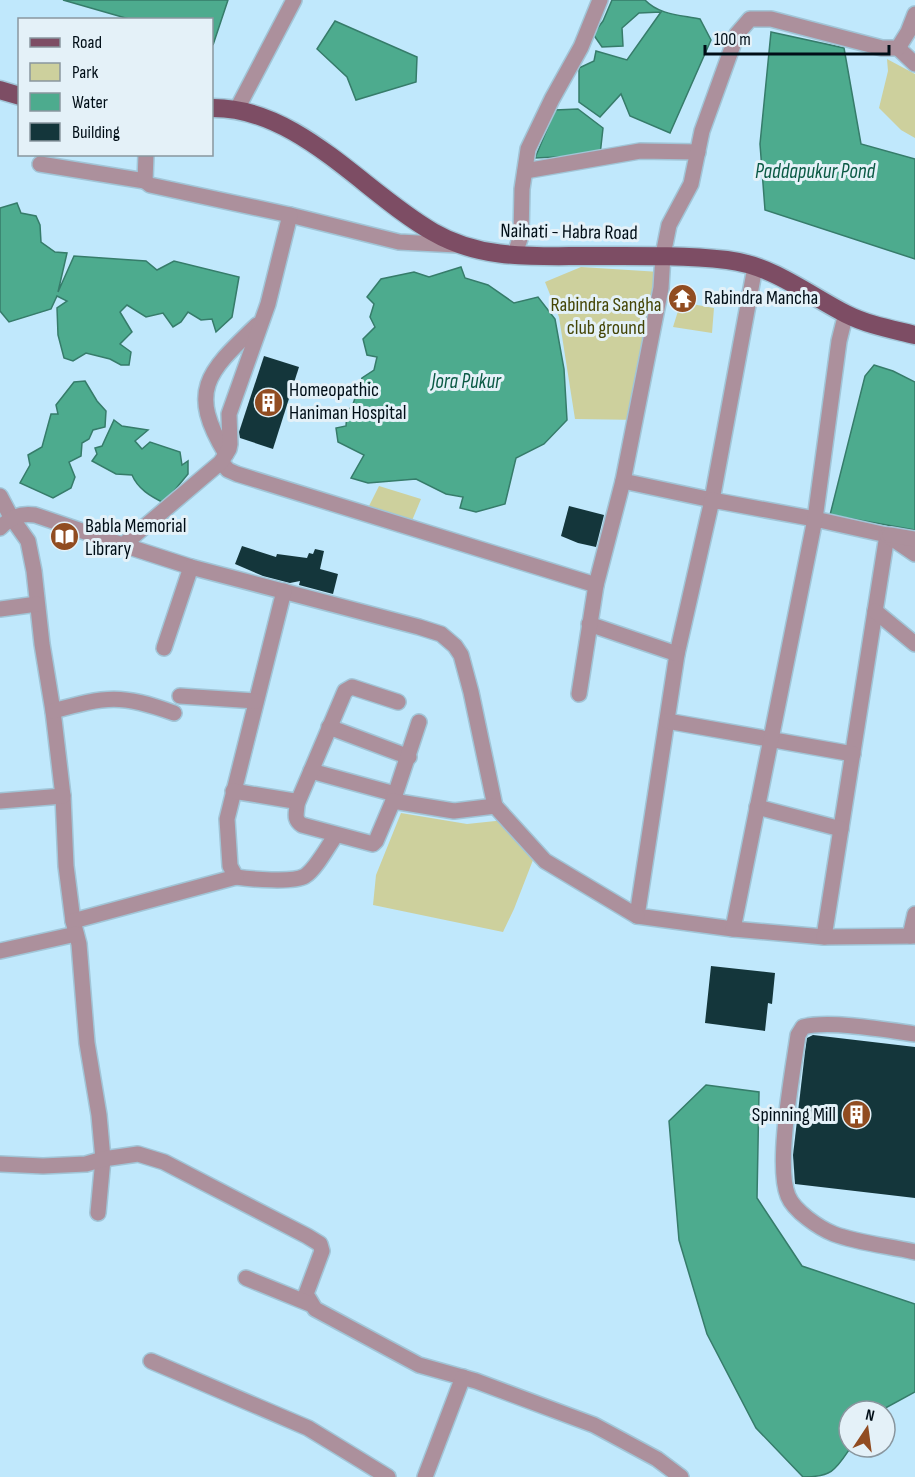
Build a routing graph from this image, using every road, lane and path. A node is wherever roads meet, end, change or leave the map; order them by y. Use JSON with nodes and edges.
{"nodes":[{"id":1,"x":294,"y":0,"type":"edge"},
{"id":2,"x":600,"y":0,"type":"edge"},
{"id":3,"x":915,"y":14,"type":"edge"},
{"id":4,"x":898,"y":48,"type":"junction"},
{"id":5,"x":915,"y":64,"type":"edge"},
{"id":6,"x":0,"y":90,"type":"edge"},
{"id":7,"x":18,"y":95,"type":"edge"},
{"id":8,"x":213,"y":108,"type":"edge"},
{"id":9,"x":237,"y":109,"type":"junction"},
{"id":10,"x":698,"y":152,"type":"junction"},
{"id":11,"x":146,"y":156,"type":"edge"},
{"id":12,"x":40,"y":164,"type":"dead end"},
{"id":13,"x":525,"y":171,"type":"junction"},
{"id":14,"x":146,"y":181,"type":"junction"},
{"id":15,"x":290,"y":215,"type":"junction"},
{"id":16,"x":460,"y":245,"type":"junction"},
{"id":17,"x":663,"y":255,"type":"junction"},
{"id":18,"x":514,"y":256,"type":"junction"},
{"id":19,"x":755,"y":267,"type":"junction"},
{"id":20,"x":846,"y":314,"type":"junction"},
{"id":21,"x":260,"y":322,"type":"junction"},
{"id":22,"x":915,"y":335,"type":"edge"},
{"id":23,"x":224,"y":458,"type":"junction"},
{"id":24,"x":623,"y":481,"type":"junction"},
{"id":25,"x":0,"y":496,"type":"edge"},
{"id":26,"x":712,"y":500,"type":"junction"},
{"id":27,"x":815,"y":519,"type":"junction"},
{"id":28,"x":5,"y":522,"type":"edge"},
{"id":29,"x":887,"y":535,"type":"junction"},
{"id":30,"x":915,"y":539,"type":"edge"},
{"id":31,"x":123,"y":545,"type":"junction"},
{"id":32,"x":915,"y":554,"type":"edge"},
{"id":33,"x":190,"y":567,"type":"junction"},
{"id":34,"x":596,"y":585,"type":"junction"},
{"id":35,"x":284,"y":591,"type":"junction"},
{"id":36,"x":37,"y":604,"type":"junction"},
{"id":37,"x":0,"y":609,"type":"edge"},
{"id":38,"x":875,"y":611,"type":"junction"},
{"id":39,"x":589,"y":624,"type":"junction"},
{"id":40,"x":915,"y":644,"type":"edge"},
{"id":41,"x":164,"y":648,"type":"dead end"},
{"id":42,"x":677,"y":654,"type":"junction"},
{"id":43,"x":579,"y":693,"type":"dead end"},
{"id":44,"x":180,"y":696,"type":"dead end"},
{"id":45,"x":256,"y":701,"type":"junction"},
{"id":46,"x":398,"y":702,"type":"dead end"},
{"id":47,"x":53,"y":711,"type":"junction"},
{"id":48,"x":174,"y":713,"type":"dead end"},
{"id":49,"x":667,"y":721,"type":"junction"},
{"id":50,"x":419,"y":722,"type":"dead end"},
{"id":51,"x":329,"y":727,"type":"junction"},
{"id":52,"x":771,"y":740,"type":"junction"},
{"id":53,"x":853,"y":754,"type":"junction"},
{"id":54,"x":409,"y":756,"type":"junction"},
{"id":55,"x":311,"y":771,"type":"junction"},
{"id":56,"x":233,"y":791,"type":"junction"},
{"id":57,"x":63,"y":796,"type":"junction"},
{"id":58,"x":394,"y":798,"type":"junction"},
{"id":59,"x":0,"y":801,"type":"edge"},
{"id":60,"x":297,"y":804,"type":"junction"},
{"id":61,"x":495,"y":806,"type":"junction"},
{"id":62,"x":757,"y":807,"type":"junction"},
{"id":63,"x":841,"y":829,"type":"junction"},
{"id":64,"x":336,"y":835,"type":"junction"},
{"id":65,"x":236,"y":877,"type":"junction"},
{"id":66,"x":915,"y":914,"type":"edge"},
{"id":67,"x":637,"y":916,"type":"junction"},
{"id":68,"x":75,"y":927,"type":"junction"},
{"id":69,"x":733,"y":928,"type":"junction"},
{"id":70,"x":912,"y":936,"type":"edge"},
{"id":71,"x":824,"y":937,"type":"junction"},
{"id":72,"x":0,"y":951,"type":"edge"},
{"id":73,"x":915,"y":1034,"type":"edge"},
{"id":74,"x":103,"y":1159,"type":"junction"},
{"id":75,"x":0,"y":1164,"type":"edge"},
{"id":76,"x":98,"y":1213,"type":"dead end"},
{"id":77,"x":915,"y":1252,"type":"edge"},
{"id":78,"x":246,"y":1278,"type":"dead end"},
{"id":79,"x":310,"y":1304,"type":"junction"},
{"id":80,"x":151,"y":1361,"type":"dead end"},
{"id":81,"x":463,"y":1377,"type":"junction"},
{"id":82,"x":388,"y":1477,"type":"edge"},
{"id":83,"x":425,"y":1477,"type":"edge"},
{"id":84,"x":681,"y":1477,"type":"edge"}],
"edges":[{"from":1,"to":9,"type":"street"},
{"from":2,"to":13,"type":"street"},
{"from":3,"to":4,"type":"street"},
{"from":4,"to":5,"type":"street"},
{"from":4,"to":10,"type":"street"},
{"from":6,"to":7,"type":"main road"},
{"from":8,"to":9,"type":"main road","name":"Naihati - Habra Road"},
{"from":9,"to":16,"type":"main road","name":"Naihati - Habra Road"},
{"from":10,"to":13,"type":"street"},
{"from":10,"to":17,"type":"street"},
{"from":11,"to":14,"type":"street"},
{"from":12,"to":14,"type":"street"},
{"from":13,"to":18,"type":"street"},
{"from":14,"to":15,"type":"street"},
{"from":15,"to":16,"type":"street"},
{"from":15,"to":21,"type":"street"},
{"from":16,"to":18,"type":"main road","name":"Naihati - Habra Road"},
{"from":17,"to":18,"type":"main road","name":"Naihati - Habra Road"},
{"from":17,"to":19,"type":"main road","name":"Naihati - Habra Road"},
{"from":17,"to":24,"type":"street"},
{"from":19,"to":20,"type":"main road","name":"Naihati - Habra Road"},
{"from":19,"to":26,"type":"street"},
{"from":20,"to":22,"type":"main road","name":"Naihati - Habra Road"},
{"from":20,"to":27,"type":"street"},
{"from":21,"to":23,"type":"street"},
{"from":21,"to":23,"type":"street"},
{"from":23,"to":31,"type":"street"},
{"from":23,"to":34,"type":"street"},
{"from":24,"to":26,"type":"street"},
{"from":24,"to":34,"type":"street"},
{"from":25,"to":28,"type":"street"},
{"from":26,"to":27,"type":"street"},
{"from":26,"to":42,"type":"street"},
{"from":27,"to":29,"type":"street"},
{"from":27,"to":52,"type":"street"},
{"from":28,"to":31,"type":"street"},
{"from":28,"to":36,"type":"street"},
{"from":29,"to":30,"type":"street"},
{"from":29,"to":32,"type":"street"},
{"from":29,"to":38,"type":"street"},
{"from":31,"to":33,"type":"street"},
{"from":33,"to":35,"type":"street"},
{"from":33,"to":41,"type":"street"},
{"from":34,"to":39,"type":"street"},
{"from":35,"to":45,"type":"street"},
{"from":35,"to":61,"type":"street"},
{"from":36,"to":37,"type":"street"},
{"from":36,"to":47,"type":"street"},
{"from":38,"to":40,"type":"street"},
{"from":38,"to":53,"type":"street"},
{"from":39,"to":42,"type":"street"},
{"from":39,"to":43,"type":"street"},
{"from":42,"to":49,"type":"street"},
{"from":44,"to":45,"type":"street"},
{"from":45,"to":56,"type":"street"},
{"from":46,"to":51,"type":"street"},
{"from":47,"to":48,"type":"street"},
{"from":47,"to":57,"type":"street"},
{"from":49,"to":52,"type":"street"},
{"from":49,"to":67,"type":"street"},
{"from":50,"to":54,"type":"street"},
{"from":51,"to":54,"type":"street"},
{"from":51,"to":55,"type":"street"},
{"from":52,"to":53,"type":"street"},
{"from":52,"to":62,"type":"street"},
{"from":53,"to":63,"type":"street"},
{"from":54,"to":58,"type":"street"},
{"from":55,"to":58,"type":"street"},
{"from":55,"to":60,"type":"street"},
{"from":56,"to":60,"type":"street"},
{"from":56,"to":65,"type":"street"},
{"from":57,"to":59,"type":"street"},
{"from":57,"to":68,"type":"street"},
{"from":58,"to":61,"type":"street"},
{"from":58,"to":64,"type":"street"},
{"from":60,"to":64,"type":"street"},
{"from":61,"to":67,"type":"street"},
{"from":62,"to":63,"type":"street"},
{"from":62,"to":69,"type":"street"},
{"from":63,"to":71,"type":"street"},
{"from":64,"to":65,"type":"street"},
{"from":65,"to":68,"type":"street"},
{"from":66,"to":70,"type":"street"},
{"from":67,"to":69,"type":"street"},
{"from":68,"to":72,"type":"street"},
{"from":68,"to":74,"type":"street"},
{"from":69,"to":71,"type":"street"},
{"from":70,"to":71,"type":"street"},
{"from":73,"to":77,"type":"street"},
{"from":74,"to":75,"type":"street"},
{"from":74,"to":76,"type":"street"},
{"from":74,"to":79,"type":"street"},
{"from":78,"to":79,"type":"street"},
{"from":79,"to":81,"type":"street"},
{"from":80,"to":82,"type":"street"},
{"from":81,"to":83,"type":"street"},
{"from":81,"to":84,"type":"street"}]}
